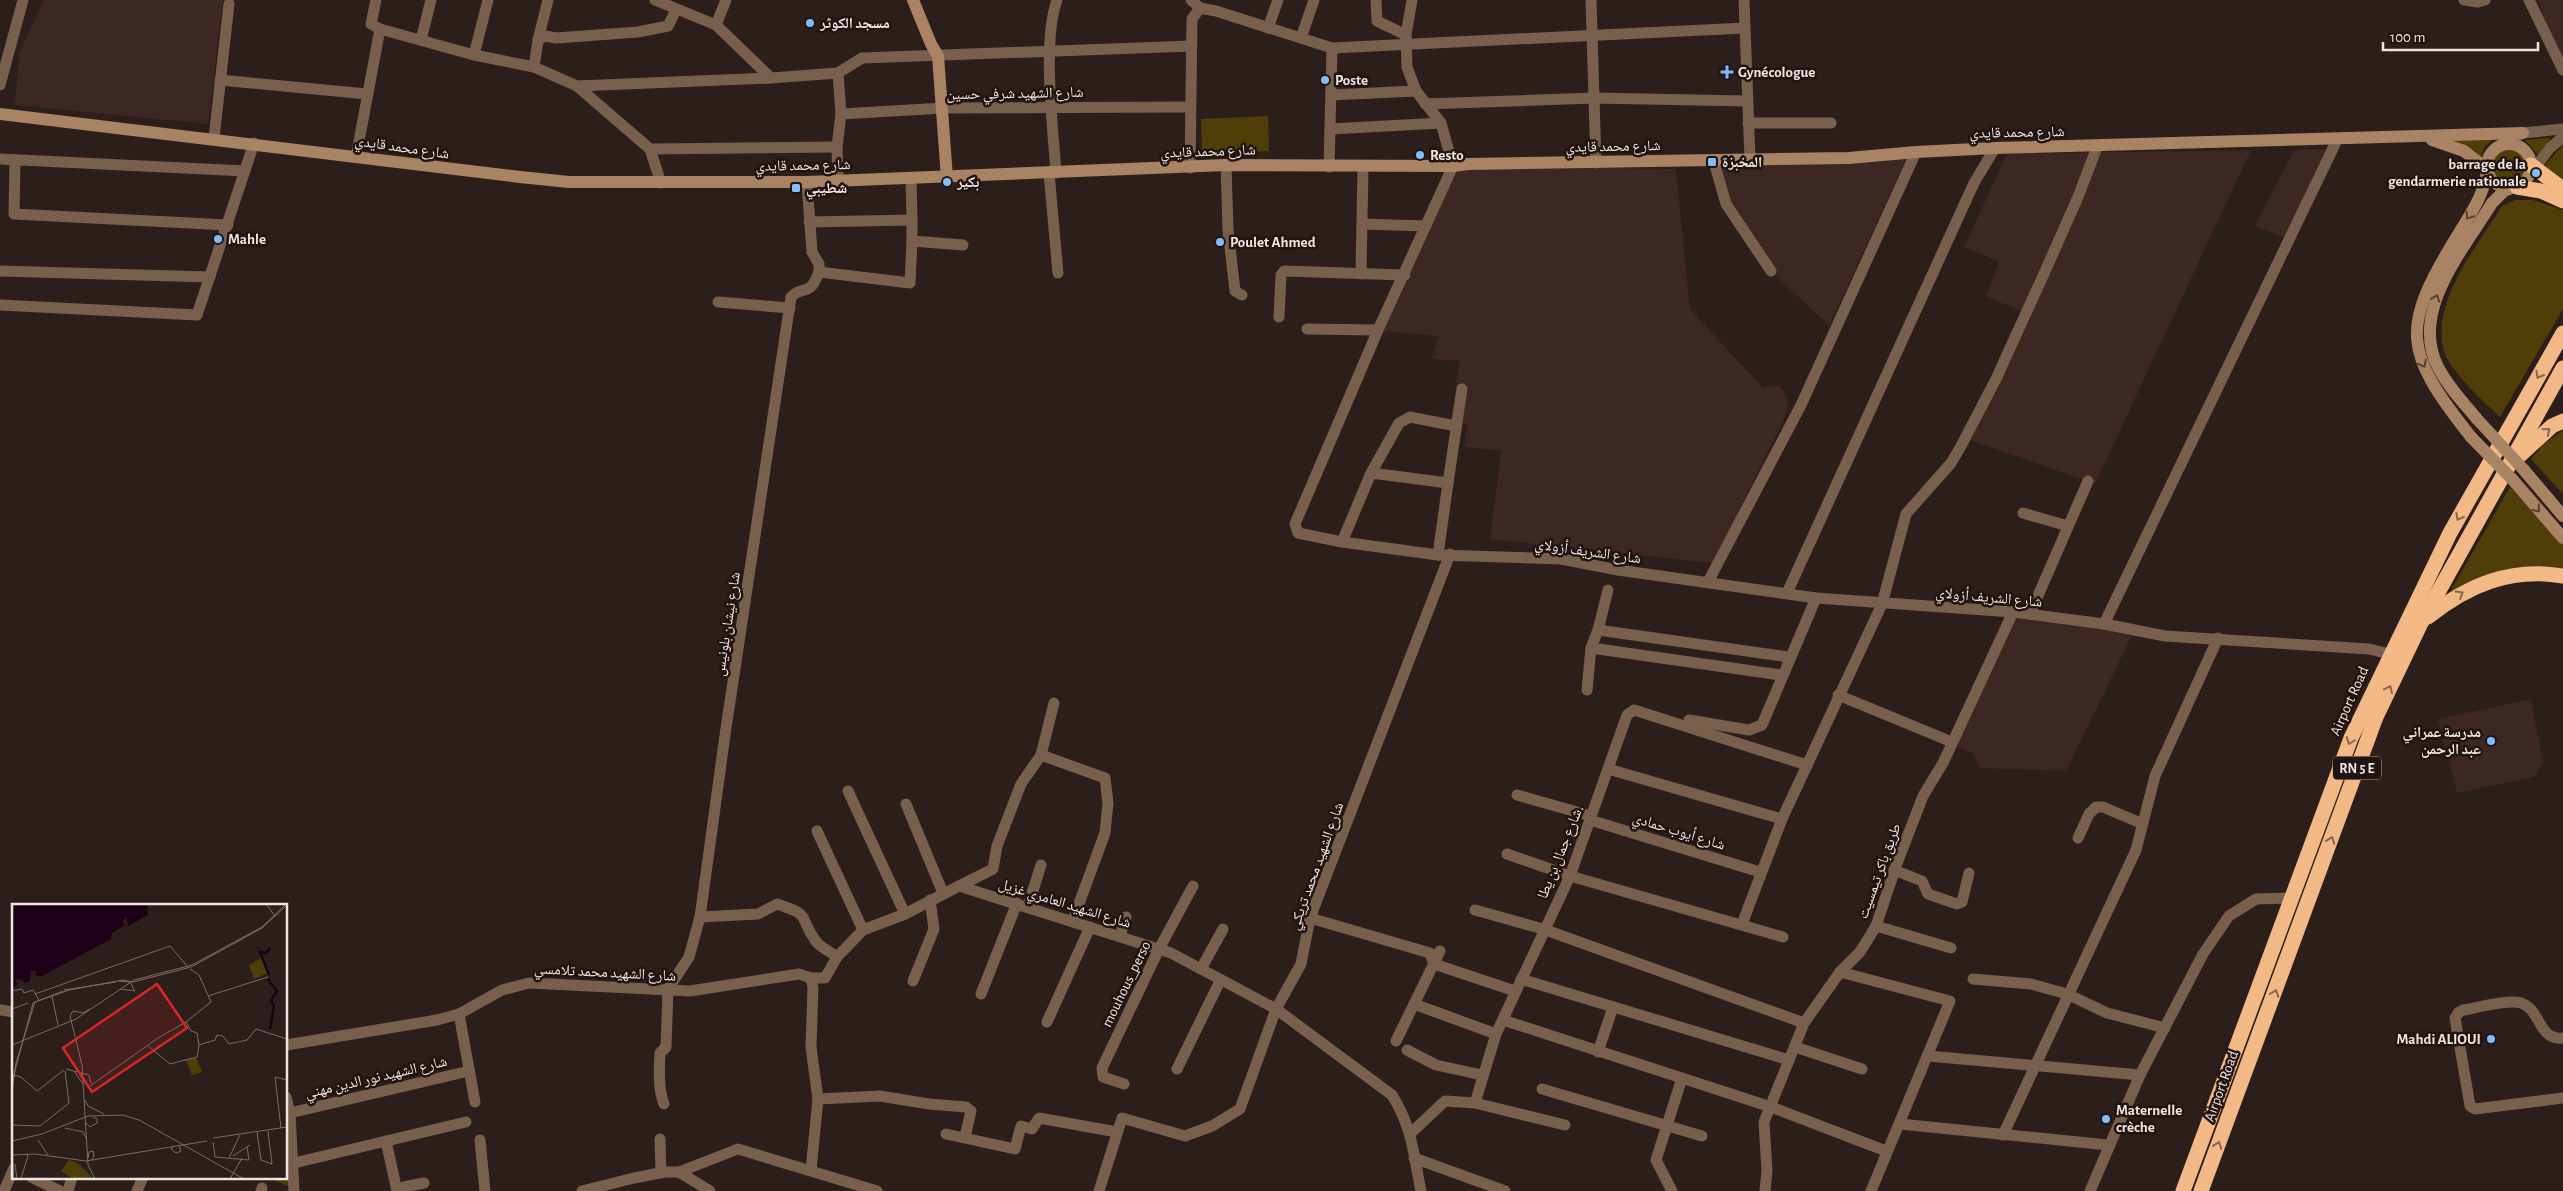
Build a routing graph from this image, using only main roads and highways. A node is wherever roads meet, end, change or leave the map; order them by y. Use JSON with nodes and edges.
{"nodes":[{"id":1,"x":913,"y":0,"type":"edge"},
{"id":2,"x":0,"y":114,"type":"edge"},
{"id":3,"x":2523,"y":133,"type":"road end"},
{"id":4,"x":2482,"y":134,"type":"junction"},
{"id":5,"x":2420,"y":136,"type":"junction"},
{"id":6,"x":2502,"y":144,"type":"junction"},
{"id":7,"x":2532,"y":169,"type":"junction"},
{"id":8,"x":2487,"y":170,"type":"junction"},
{"id":9,"x":947,"y":178,"type":"junction"},
{"id":10,"x":2514,"y":188,"type":"junction"},
{"id":11,"x":2563,"y":189,"type":"edge"},
{"id":12,"x":2563,"y":201,"type":"edge"},
{"id":13,"x":2563,"y":333,"type":"edge"},
{"id":14,"x":2563,"y":368,"type":"edge"},
{"id":15,"x":2563,"y":421,"type":"edge"},
{"id":16,"x":2509,"y":473,"type":"junction"},
{"id":17,"x":2563,"y":516,"type":"edge"},
{"id":18,"x":2563,"y":538,"type":"edge"},
{"id":19,"x":2563,"y":576,"type":"edge"},
{"id":20,"x":2421,"y":623,"type":"junction"},
{"id":21,"x":2184,"y":1191,"type":"edge"},
{"id":22,"x":2201,"y":1191,"type":"edge"}],
"edges":[{"from":1,"to":9,"type":"main road"},
{"from":2,"to":9,"type":"main road","name":"شارع محمد قايدي"},
{"from":3,"to":4,"type":"main road","name":"شارع محمد قايدي"},
{"from":4,"to":5,"type":"main road","name":"شارع محمد قايدي"},
{"from":4,"to":6,"type":"main road"},
{"from":5,"to":8,"type":"main road"},
{"from":5,"to":9,"type":"main road","name":"شارع محمد قايدي"},
{"from":6,"to":7,"type":"main road"},
{"from":6,"to":8,"type":"main road"},
{"from":7,"to":10,"type":"main road"},
{"from":7,"to":11,"type":"highway"},
{"from":8,"to":10,"type":"main road"},
{"from":8,"to":16,"type":"main road","one_way":true,"bridge":true},
{"from":10,"to":12,"type":"highway"},
{"from":17,"to":10,"type":"main road","one_way":true,"bridge":true},
{"from":13,"to":21,"type":"highway","name":"Airport Road","number":"RN 5 E","one_way":true},
{"from":14,"to":16,"type":"highway","name":"Airport Road","number":"RN 5 E"},
{"from":16,"to":15,"type":"highway","one_way":true},
{"from":16,"to":18,"type":"main road","one_way":true},
{"from":16,"to":20,"type":"highway","name":"Airport Road","number":"RN 5 E"},
{"from":20,"to":19,"type":"highway","one_way":true},
{"from":22,"to":20,"type":"highway","name":"Airport Road","number":"RN 5 E","one_way":true}]}
